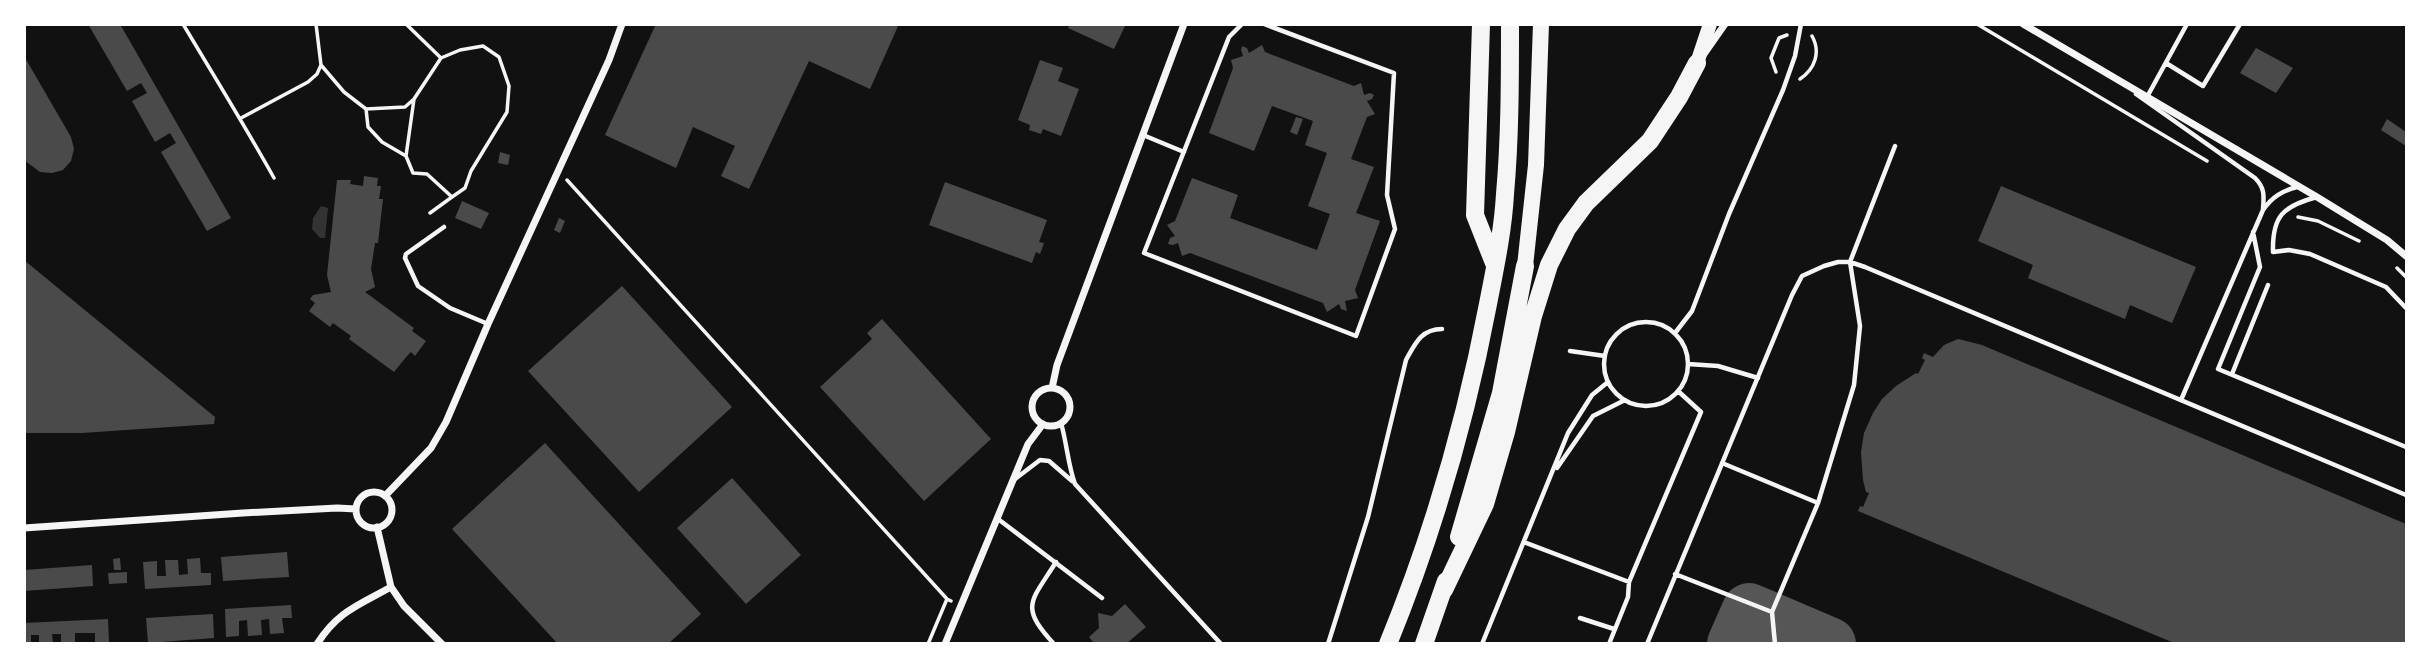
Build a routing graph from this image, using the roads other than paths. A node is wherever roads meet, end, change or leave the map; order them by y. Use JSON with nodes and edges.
{"nodes":[{"id":1,"x":622,"y":24,"type":"edge"},
{"id":2,"x":1184,"y":24,"type":"edge"},
{"id":3,"x":1242,"y":24,"type":"edge"},
{"id":4,"x":1264,"y":24,"type":"edge"},
{"id":5,"x":1481,"y":24,"type":"edge"},
{"id":6,"x":1510,"y":24,"type":"edge"},
{"id":7,"x":1541,"y":24,"type":"edge"},
{"id":8,"x":1710,"y":24,"type":"edge"},
{"id":9,"x":1725,"y":24,"type":"edge"},
{"id":10,"x":1801,"y":24,"type":"edge"},
{"id":11,"x":2023,"y":24,"type":"edge"},
{"id":12,"x":2187,"y":24,"type":"edge"},
{"id":13,"x":2240,"y":24,"type":"edge"},
{"id":14,"x":1697,"y":63,"type":"junction"},
{"id":15,"x":2166,"y":63,"type":"junction"},
{"id":16,"x":2146,"y":99,"type":"junction"},
{"id":17,"x":1143,"y":135,"type":"junction"},
{"id":18,"x":1895,"y":146,"type":"dead end"},
{"id":19,"x":1184,"y":152,"type":"junction"},
{"id":20,"x":2298,"y":186,"type":"junction"},
{"id":21,"x":2317,"y":197,"type":"junction"},
{"id":22,"x":2263,"y":210,"type":"junction"},
{"id":23,"x":444,"y":227,"type":"dead end"},
{"id":24,"x":2253,"y":232,"type":"junction"},
{"id":25,"x":2406,"y":256,"type":"edge"},
{"id":26,"x":1850,"y":262,"type":"junction"},
{"id":27,"x":1525,"y":266,"type":"joint"},
{"id":28,"x":1495,"y":267,"type":"junction"},
{"id":29,"x":2268,"y":285,"type":"dead end"},
{"id":30,"x":2406,"y":308,"type":"edge"},
{"id":31,"x":488,"y":324,"type":"junction"},
{"id":32,"x":1442,"y":329,"type":"dead end"},
{"id":33,"x":1675,"y":333,"type":"junction"},
{"id":34,"x":1570,"y":351,"type":"dead end"},
{"id":35,"x":1605,"y":356,"type":"junction"},
{"id":36,"x":1688,"y":364,"type":"junction"},
{"id":37,"x":2232,"y":374,"type":"junction"},
{"id":38,"x":1758,"y":378,"type":"junction"},
{"id":39,"x":1608,"y":382,"type":"junction"},
{"id":40,"x":1052,"y":388,"type":"junction"},
{"id":41,"x":1678,"y":391,"type":"junction"},
{"id":42,"x":1625,"y":400,"type":"junction"},
{"id":43,"x":2181,"y":400,"type":"junction"},
{"id":44,"x":1061,"y":423,"type":"junction"},
{"id":45,"x":1043,"y":424,"type":"junction"},
{"id":46,"x":2406,"y":447,"type":"edge"},
{"id":47,"x":1722,"y":463,"type":"junction"},
{"id":48,"x":1553,"y":474,"type":"junction"},
{"id":49,"x":1012,"y":482,"type":"junction"},
{"id":50,"x":1075,"y":484,"type":"junction"},
{"id":51,"x":2406,"y":495,"type":"edge"},
{"id":52,"x":385,"y":496,"type":"junction"},
{"id":53,"x":1818,"y":503,"type":"junction"},
{"id":54,"x":356,"y":509,"type":"junction"},
{"id":55,"x":997,"y":518,"type":"junction"},
{"id":56,"x":377,"y":527,"type":"junction"},
{"id":57,"x":24,"y":528,"type":"edge"},
{"id":58,"x":1524,"y":542,"type":"junction"},
{"id":59,"x":1056,"y":562,"type":"junction"},
{"id":60,"x":1675,"y":574,"type":"junction"},
{"id":61,"x":1629,"y":582,"type":"junction"},
{"id":62,"x":391,"y":587,"type":"junction"},
{"id":63,"x":1444,"y":590,"type":"junction"},
{"id":64,"x":1102,"y":598,"type":"dead end"},
{"id":65,"x":1772,"y":612,"type":"junction"},
{"id":66,"x":1580,"y":618,"type":"dead end"},
{"id":67,"x":1614,"y":629,"type":"junction"},
{"id":68,"x":317,"y":643,"type":"edge"},
{"id":69,"x":442,"y":643,"type":"edge"},
{"id":70,"x":945,"y":643,"type":"edge"},
{"id":71,"x":1054,"y":643,"type":"edge"},
{"id":72,"x":1221,"y":643,"type":"edge"},
{"id":73,"x":1328,"y":643,"type":"edge"},
{"id":74,"x":1388,"y":643,"type":"edge"},
{"id":75,"x":1424,"y":643,"type":"edge"},
{"id":76,"x":1482,"y":643,"type":"edge"},
{"id":77,"x":1609,"y":643,"type":"edge"},
{"id":78,"x":1647,"y":643,"type":"edge"},
{"id":79,"x":1774,"y":643,"type":"edge"}],
"edges":[{"from":1,"to":31,"type":"street"},
{"from":2,"to":17,"type":"street"},
{"from":3,"to":19,"type":"lane"},
{"from":4,"to":19,"type":"lane"},
{"from":5,"to":28,"type":"highway"},
{"from":6,"to":28,"type":"highway"},
{"from":7,"to":27,"type":"highway"},
{"from":8,"to":14,"type":"main road"},
{"from":9,"to":14,"type":"street"},
{"from":10,"to":33,"type":"lane"},
{"from":11,"to":16,"type":"street"},
{"from":12,"to":15,"type":"lane"},
{"from":13,"to":15,"type":"lane"},
{"from":14,"to":63,"type":"highway"},
{"from":15,"to":16,"type":"lane"},
{"from":16,"to":20,"type":"street"},
{"from":16,"to":22,"type":"lane"},
{"from":17,"to":19,"type":"lane"},
{"from":17,"to":40,"type":"street"},
{"from":18,"to":26,"type":"lane"},
{"from":20,"to":21,"type":"street"},
{"from":20,"to":22,"type":"lane"},
{"from":21,"to":25,"type":"street"},
{"from":21,"to":30,"type":"lane"},
{"from":22,"to":24,"type":"lane"},
{"from":23,"to":31,"type":"lane"},
{"from":24,"to":37,"type":"lane"},
{"from":24,"to":43,"type":"lane"},
{"from":26,"to":38,"type":"lane"},
{"from":26,"to":43,"type":"lane"},
{"from":26,"to":53,"type":"lane"},
{"from":27,"to":63,"type":"highway"},
{"from":28,"to":74,"type":"highway"},
{"from":29,"to":37,"type":"lane"},
{"from":31,"to":52,"type":"street"},
{"from":32,"to":73,"type":"lane"},
{"from":33,"to":35,"type":"lane"},
{"from":33,"to":36,"type":"lane"},
{"from":34,"to":35,"type":"lane"},
{"from":35,"to":39,"type":"lane"},
{"from":36,"to":38,"type":"lane"},
{"from":36,"to":41,"type":"lane"},
{"from":37,"to":46,"type":"lane"},
{"from":38,"to":47,"type":"lane"},
{"from":39,"to":42,"type":"lane"},
{"from":39,"to":48,"type":"lane"},
{"from":40,"to":44,"type":"street"},
{"from":40,"to":45,"type":"street"},
{"from":41,"to":42,"type":"lane"},
{"from":41,"to":61,"type":"lane"},
{"from":42,"to":48,"type":"lane"},
{"from":43,"to":51,"type":"lane"},
{"from":44,"to":45,"type":"street"},
{"from":44,"to":50,"type":"lane"},
{"from":45,"to":49,"type":"street"},
{"from":47,"to":53,"type":"lane"},
{"from":47,"to":60,"type":"lane"},
{"from":48,"to":58,"type":"lane"},
{"from":49,"to":50,"type":"lane"},
{"from":49,"to":55,"type":"street"},
{"from":50,"to":72,"type":"lane"},
{"from":52,"to":54,"type":"street"},
{"from":52,"to":56,"type":"street"},
{"from":53,"to":65,"type":"lane"},
{"from":54,"to":56,"type":"street"},
{"from":54,"to":57,"type":"street"},
{"from":55,"to":59,"type":"lane"},
{"from":55,"to":70,"type":"street"},
{"from":56,"to":62,"type":"street"},
{"from":58,"to":61,"type":"lane"},
{"from":58,"to":76,"type":"lane"},
{"from":59,"to":64,"type":"lane"},
{"from":59,"to":71,"type":"lane"},
{"from":60,"to":65,"type":"lane"},
{"from":60,"to":78,"type":"lane"},
{"from":61,"to":67,"type":"lane"},
{"from":62,"to":68,"type":"street"},
{"from":62,"to":69,"type":"street"},
{"from":63,"to":75,"type":"highway"},
{"from":65,"to":79,"type":"lane"},
{"from":66,"to":67,"type":"lane"},
{"from":67,"to":77,"type":"lane"}]}
